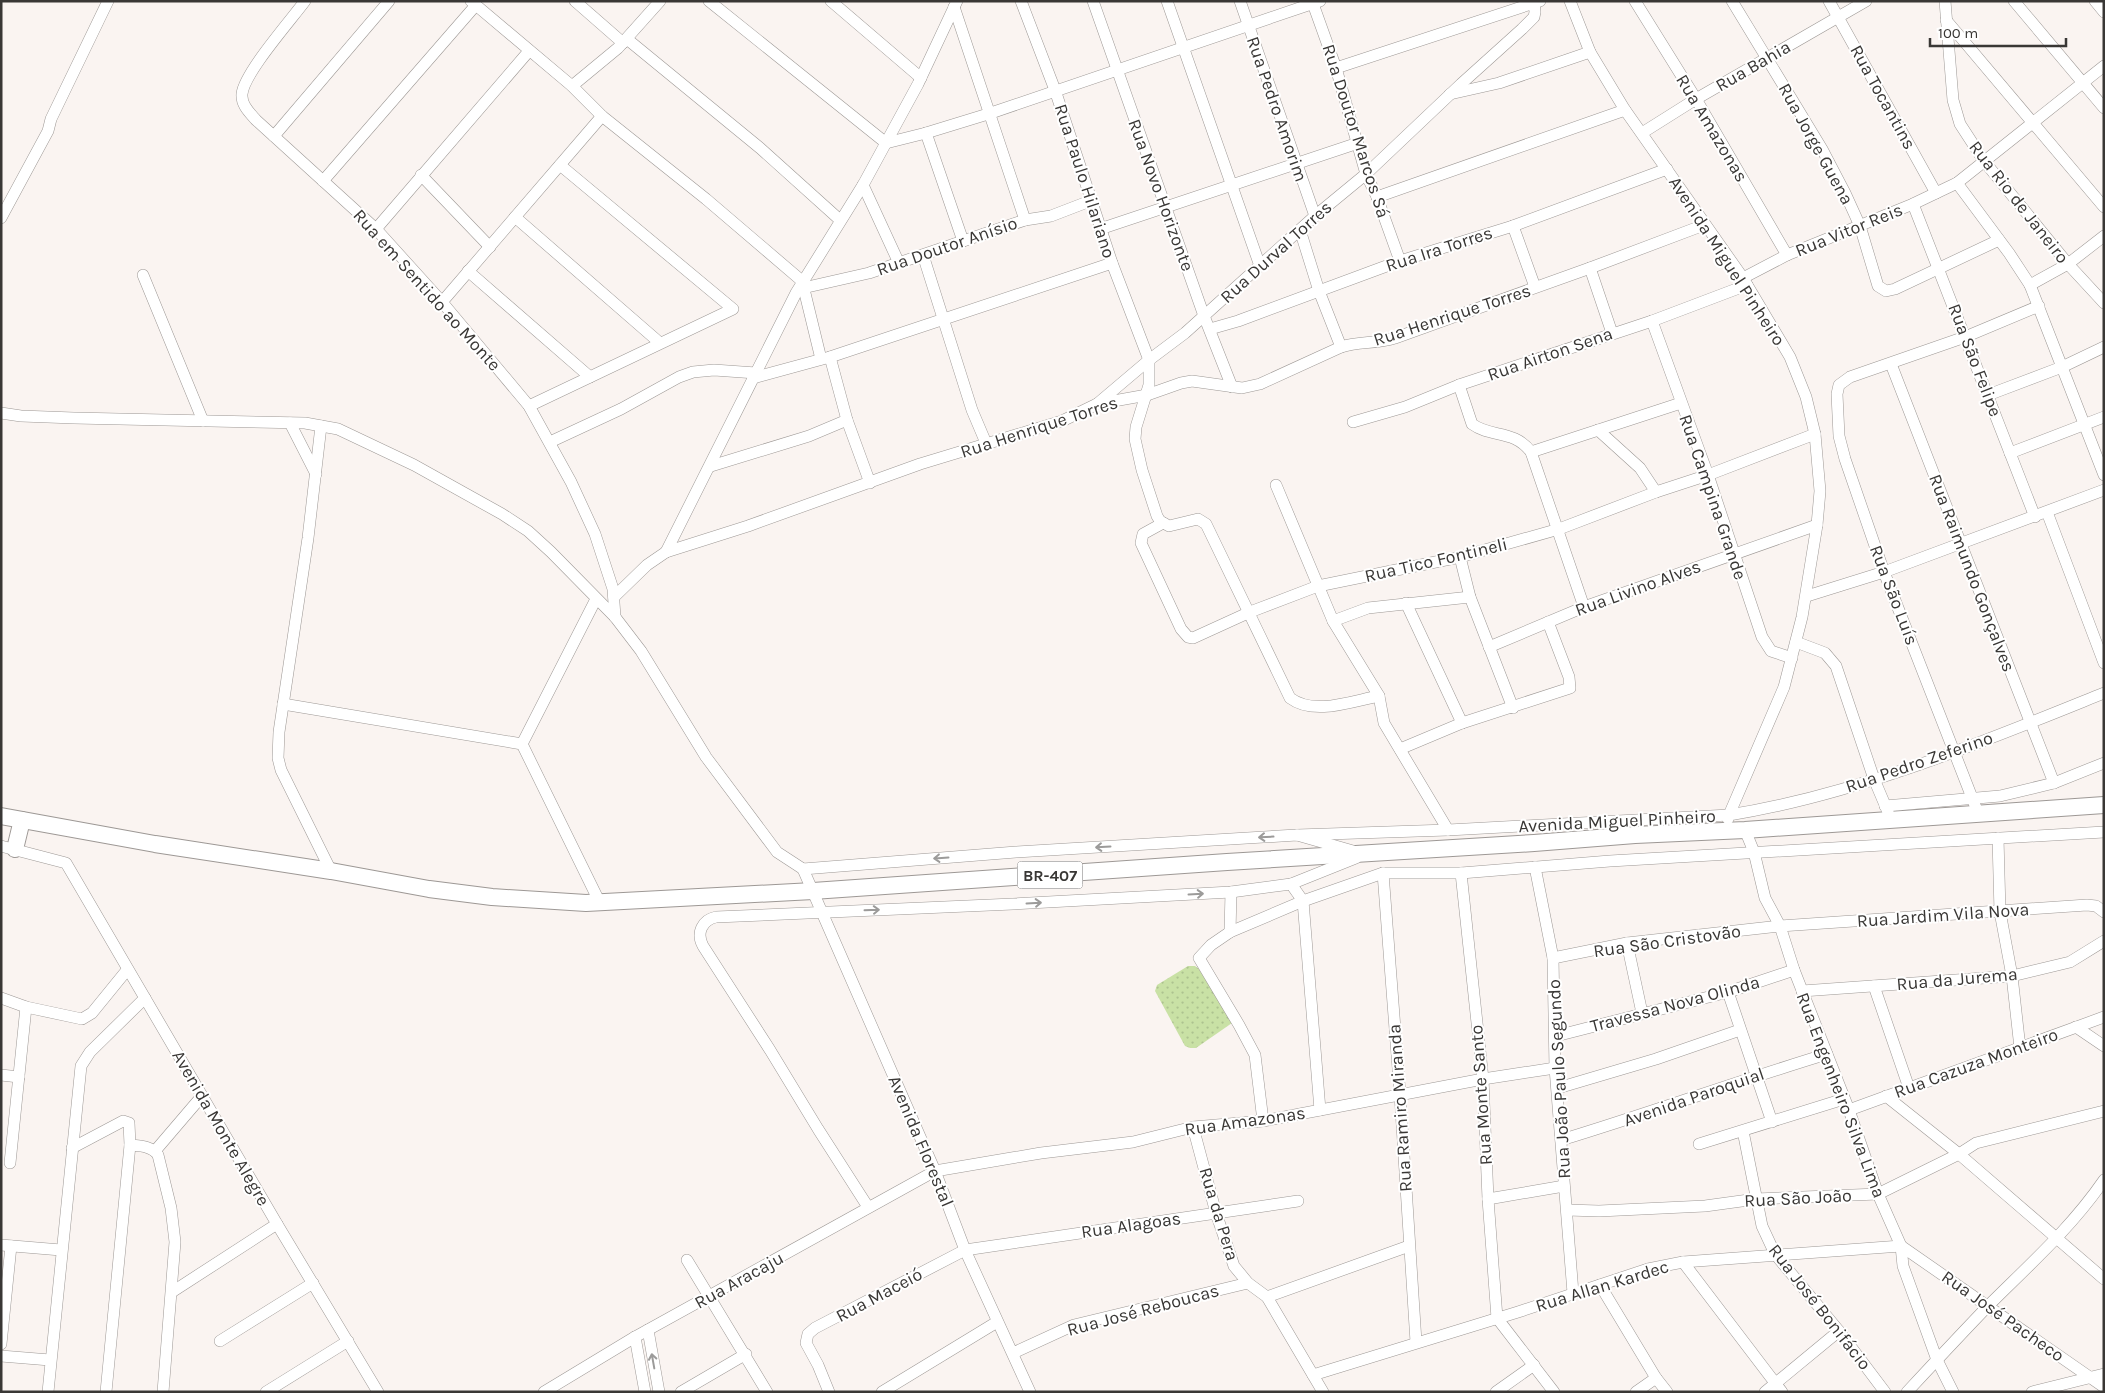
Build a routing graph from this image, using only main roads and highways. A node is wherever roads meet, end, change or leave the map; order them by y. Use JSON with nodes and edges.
{"nodes":[{"id":1,"x":2104,"y":805,"type":"edge"},
{"id":2,"x":1,"y":816,"type":"edge"},
{"id":3,"x":22,"y":820,"type":"junction"},
{"id":4,"x":8,"y":848,"type":"edge"}],
"edges":[{"from":1,"to":3,"type":"highway","number":"BR-407"},
{"from":2,"to":3,"type":"highway","number":"BR-407"},
{"from":3,"to":4,"type":"highway"}]}
